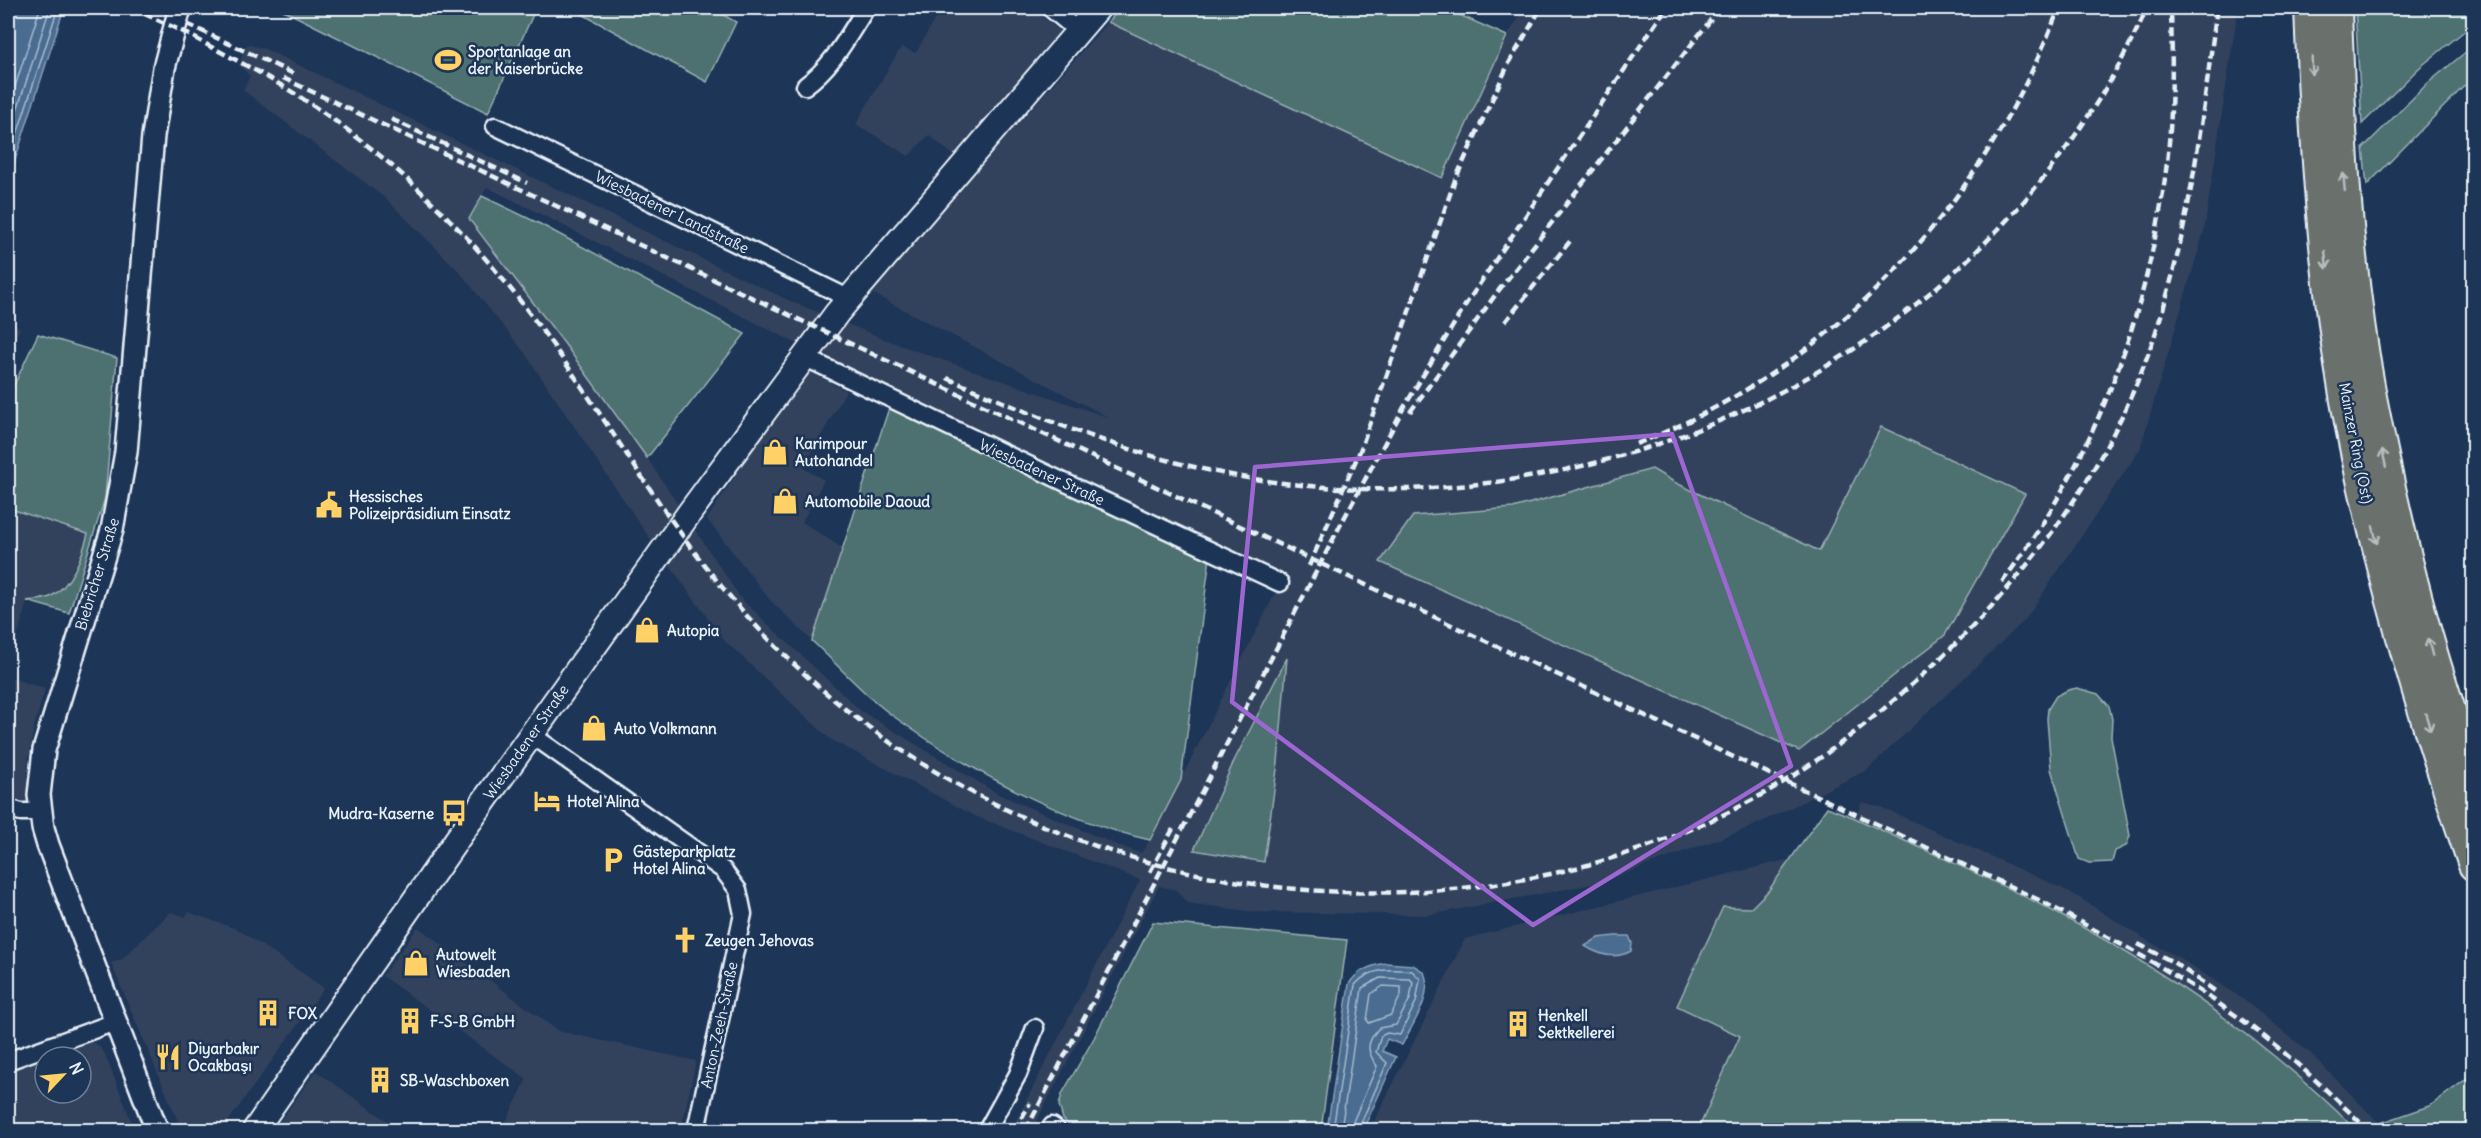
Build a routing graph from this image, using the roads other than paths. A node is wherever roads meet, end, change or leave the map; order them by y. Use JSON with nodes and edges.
{"nodes":[{"id":1,"x":180,"y":8,"type":"edge"},
{"id":2,"x":866,"y":8,"type":"edge"},
{"id":3,"x":1050,"y":8,"type":"edge"},
{"id":4,"x":1098,"y":8,"type":"edge"},
{"id":5,"x":2310,"y":8,"type":"edge"},
{"id":6,"x":2336,"y":8,"type":"edge"},
{"id":7,"x":1078,"y":31,"type":"junction"},
{"id":8,"x":805,"y":86,"type":"dead end"},
{"id":9,"x":495,"y":126,"type":"dead end"},
{"id":10,"x":843,"y":306,"type":"junction"},
{"id":11,"x":804,"y":357,"type":"junction"},
{"id":12,"x":1280,"y":583,"type":"dead end"},
{"id":13,"x":532,"y":735,"type":"junction"},
{"id":14,"x":2474,"y":783,"type":"edge"},
{"id":15,"x":8,"y":808,"type":"edge"},
{"id":16,"x":40,"y":812,"type":"junction"},
{"id":17,"x":2474,"y":865,"type":"edge"},
{"id":18,"x":115,"y":1022,"type":"junction"},
{"id":19,"x":1035,"y":1028,"type":"dead end"},
{"id":20,"x":8,"y":1061,"type":"edge"},
{"id":21,"x":157,"y":1127,"type":"edge"},
{"id":22,"x":255,"y":1131,"type":"edge"},
{"id":23,"x":696,"y":1131,"type":"edge"},
{"id":24,"x":987,"y":1131,"type":"edge"}],
"edges":[{"from":1,"to":16,"type":"street","name":"Biebricher Straße"},
{"from":2,"to":8,"type":"street"},
{"from":3,"to":7,"type":"street"},
{"from":4,"to":7,"type":"main road"},
{"from":5,"to":17,"type":"highway","name":"Mainzer Ring (Ost)","one_way":true},
{"from":14,"to":6,"type":"highway","name":"Mainzer Ring (Ost)","one_way":true},
{"from":7,"to":10,"type":"main road"},
{"from":9,"to":10,"type":"street","name":"Wiesbadener Landstraße"},
{"from":10,"to":11,"type":"main road","name":"Wiesbadener Straße"},
{"from":11,"to":12,"type":"street","name":"Wiesbadener Straße"},
{"from":11,"to":13,"type":"main road","name":"Wiesbadener Straße"},
{"from":13,"to":22,"type":"main road","name":"Wiesbadener Straße"},
{"from":13,"to":23,"type":"street","name":"Anton-Zeeh-Straße"},
{"from":15,"to":16,"type":"street"},
{"from":16,"to":18,"type":"street","name":"Biebricher Straße"},
{"from":18,"to":20,"type":"street"},
{"from":18,"to":21,"type":"street","name":"Biebricher Straße"},
{"from":19,"to":24,"type":"street"}]}
